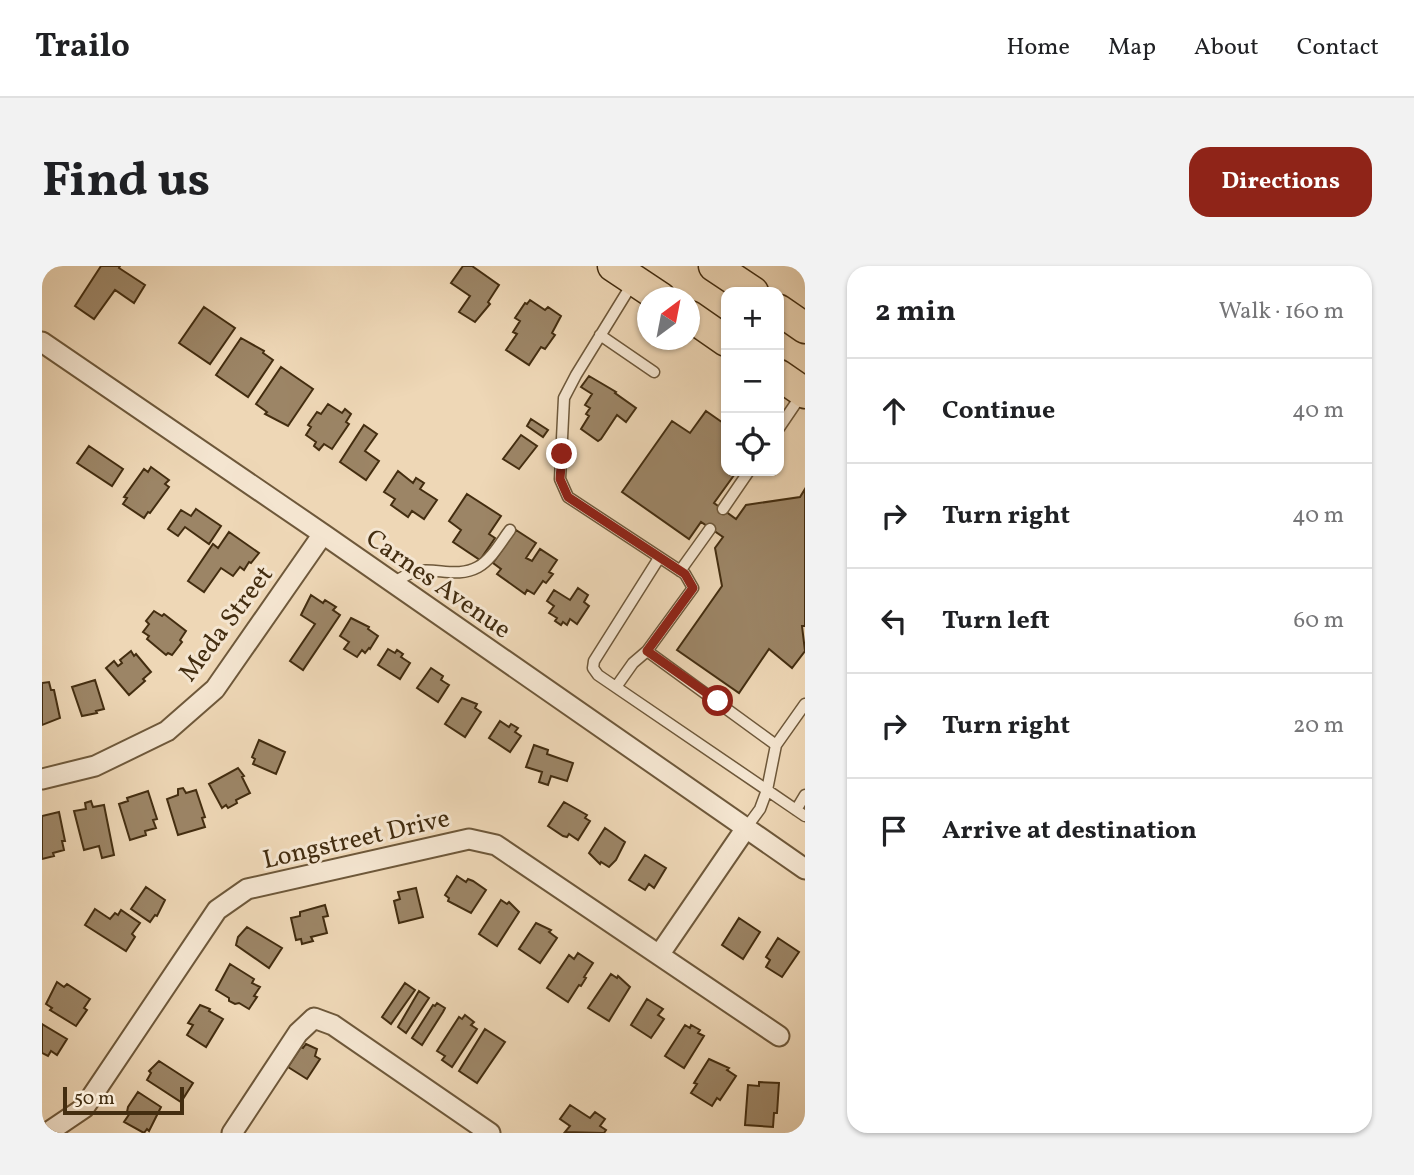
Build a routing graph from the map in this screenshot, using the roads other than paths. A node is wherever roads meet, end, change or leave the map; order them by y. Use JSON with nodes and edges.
{"nodes":[{"id":1,"x":624,"y":273,"type":"edge"},
{"id":2,"x":645,"y":287,"type":"edge"},
{"id":3,"x":784,"y":313,"type":"edge"},
{"id":4,"x":700,"y":323,"type":"edge"},
{"id":5,"x":805,"y":328,"type":"edge"},
{"id":6,"x":600,"y":335,"type":"junction"},
{"id":7,"x":721,"y":338,"type":"edge"},
{"id":8,"x":42,"y":342,"type":"edge"},
{"id":9,"x":654,"y":372,"type":"dead end"},
{"id":10,"x":784,"y":378,"type":"edge"},
{"id":11,"x":804,"y":392,"type":"edge"},
{"id":12,"x":784,"y":421,"type":"edge"},
{"id":13,"x":746,"y":476,"type":"edge"},
{"id":14,"x":723,"y":509,"type":"dead end"},
{"id":15,"x":710,"y":528,"type":"dead end"},
{"id":16,"x":510,"y":530,"type":"dead end"},
{"id":17,"x":323,"y":534,"type":"junction"},
{"id":18,"x":659,"y":558,"type":"junction"},
{"id":19,"x":680,"y":571,"type":"junction"},
{"id":20,"x":393,"y":583,"type":"junction"},
{"id":21,"x":647,"y":651,"type":"junction"},
{"id":22,"x":616,"y":687,"type":"junction"},
{"id":23,"x":805,"y":704,"type":"edge"},
{"id":24,"x":776,"y":745,"type":"junction"},
{"id":25,"x":42,"y":779,"type":"edge"},
{"id":26,"x":767,"y":790,"type":"junction"},
{"id":27,"x":805,"y":795,"type":"edge"},
{"id":28,"x":800,"y":813,"type":"edge"},
{"id":29,"x":746,"y":828,"type":"junction"},
{"id":30,"x":805,"y":869,"type":"edge"},
{"id":31,"x":659,"y":954,"type":"junction"},
{"id":32,"x":779,"y":1036,"type":"dead end"},
{"id":33,"x":47,"y":1133,"type":"edge"},
{"id":34,"x":232,"y":1133,"type":"edge"},
{"id":35,"x":489,"y":1133,"type":"edge"}],
"edges":[{"from":1,"to":2,"type":"main road"},
{"from":1,"to":6,"type":"lane"},
{"from":3,"to":5,"type":"main road"},
{"from":4,"to":7,"type":"main road"},
{"from":6,"to":9,"type":"lane"},
{"from":6,"to":18,"type":"lane"},
{"from":8,"to":17,"type":"street","name":"Carnes Avenue"},
{"from":10,"to":11,"type":"main road"},
{"from":11,"to":12,"type":"lane"},
{"from":13,"to":14,"type":"lane"},
{"from":15,"to":19,"type":"lane"},
{"from":16,"to":20,"type":"lane"},
{"from":17,"to":20,"type":"street","name":"Carnes Avenue"},
{"from":17,"to":25,"type":"street","name":"Meda Street"},
{"from":18,"to":19,"type":"lane"},
{"from":18,"to":22,"type":"lane"},
{"from":19,"to":21,"type":"lane"},
{"from":20,"to":29,"type":"street","name":"Carnes Avenue"},
{"from":21,"to":22,"type":"lane"},
{"from":21,"to":24,"type":"lane"},
{"from":22,"to":26,"type":"lane"},
{"from":23,"to":24,"type":"lane"},
{"from":24,"to":26,"type":"lane"},
{"from":26,"to":28,"type":"lane"},
{"from":26,"to":29,"type":"lane"},
{"from":27,"to":28,"type":"lane"},
{"from":29,"to":30,"type":"street","name":"Carnes Avenue"},
{"from":29,"to":31,"type":"street"},
{"from":31,"to":32,"type":"street","name":"Longstreet Drive"},
{"from":31,"to":33,"type":"street","name":"Longstreet Drive"},
{"from":34,"to":35,"type":"street"}]}
